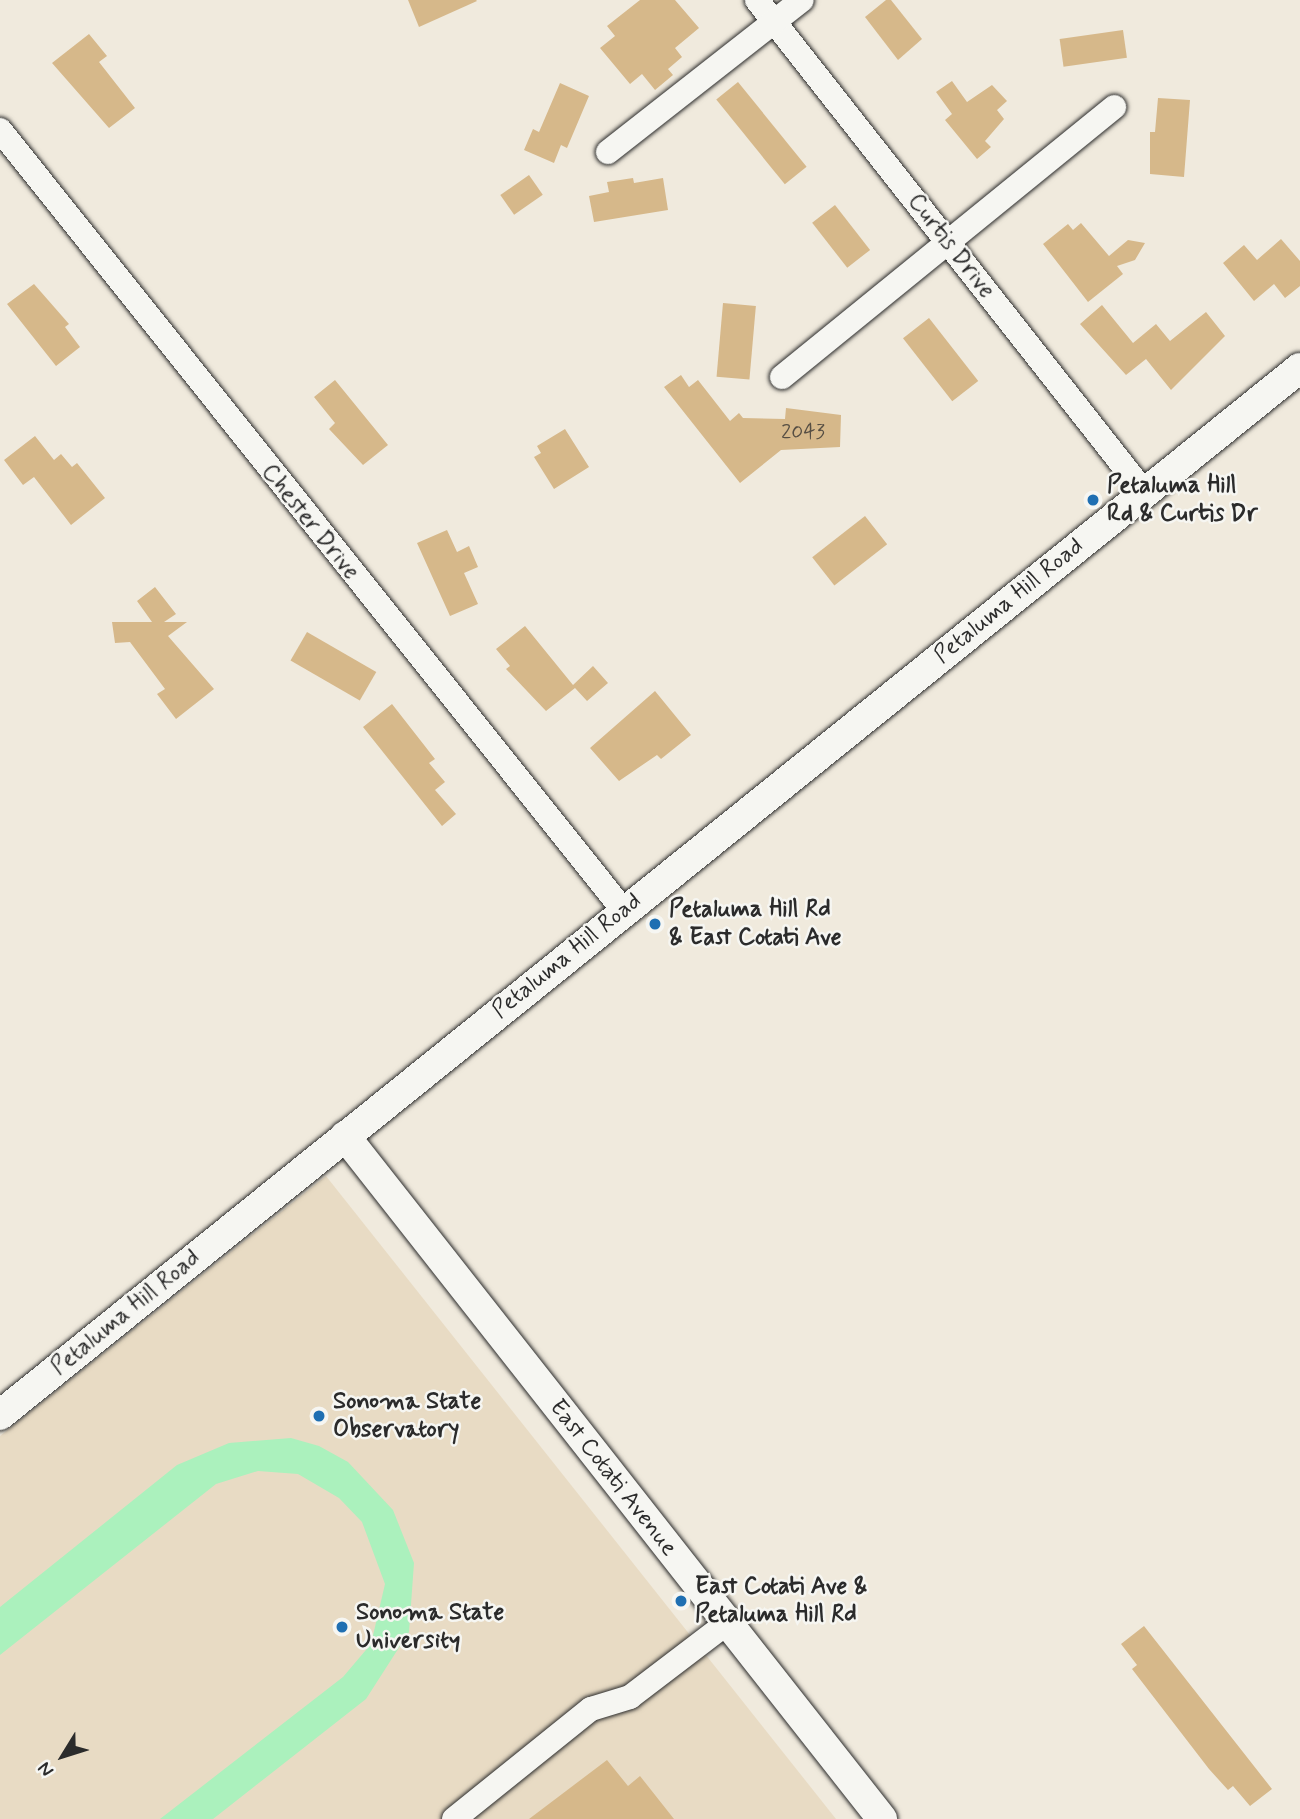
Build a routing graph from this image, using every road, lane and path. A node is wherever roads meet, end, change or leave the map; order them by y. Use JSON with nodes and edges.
{"nodes":[{"id":1,"x":757,"y":0,"type":"edge"},
{"id":2,"x":802,"y":0,"type":"edge"},
{"id":3,"x":774,"y":22,"type":"junction"},
{"id":4,"x":1114,"y":107,"type":"dead end"},
{"id":5,"x":0,"y":130,"type":"edge"},
{"id":6,"x":608,"y":152,"type":"dead end"},
{"id":7,"x":948,"y":242,"type":"junction"},
{"id":8,"x":1300,"y":368,"type":"edge"},
{"id":9,"x":782,"y":377,"type":"dead end"},
{"id":10,"x":1144,"y":492,"type":"junction"},
{"id":11,"x":624,"y":911,"type":"junction"},
{"id":12,"x":345,"y":1136,"type":"junction"},
{"id":13,"x":0,"y":1415,"type":"edge"},
{"id":14,"x":727,"y":1623,"type":"junction"},
{"id":15,"x":454,"y":1819,"type":"edge"},
{"id":16,"x":882,"y":1819,"type":"edge"}],
"edges":[{"from":1,"to":3,"type":"street","name":"Curtis Drive"},
{"from":2,"to":3,"type":"street"},
{"from":3,"to":6,"type":"street"},
{"from":3,"to":7,"type":"street","name":"Curtis Drive"},
{"from":4,"to":7,"type":"street"},
{"from":5,"to":11,"type":"street","name":"Chester Drive"},
{"from":7,"to":9,"type":"street"},
{"from":7,"to":10,"type":"street","name":"Curtis Drive"},
{"from":8,"to":10,"type":"main road","name":"Petaluma Hill Road"},
{"from":10,"to":11,"type":"main road","name":"Petaluma Hill Road"},
{"from":11,"to":12,"type":"main road","name":"Petaluma Hill Road"},
{"from":12,"to":13,"type":"main road","name":"Petaluma Hill Road"},
{"from":12,"to":14,"type":"main road","name":"East Cotati Avenue"},
{"from":14,"to":15,"type":"street"},
{"from":14,"to":16,"type":"main road","name":"East Cotati Avenue"}]}
